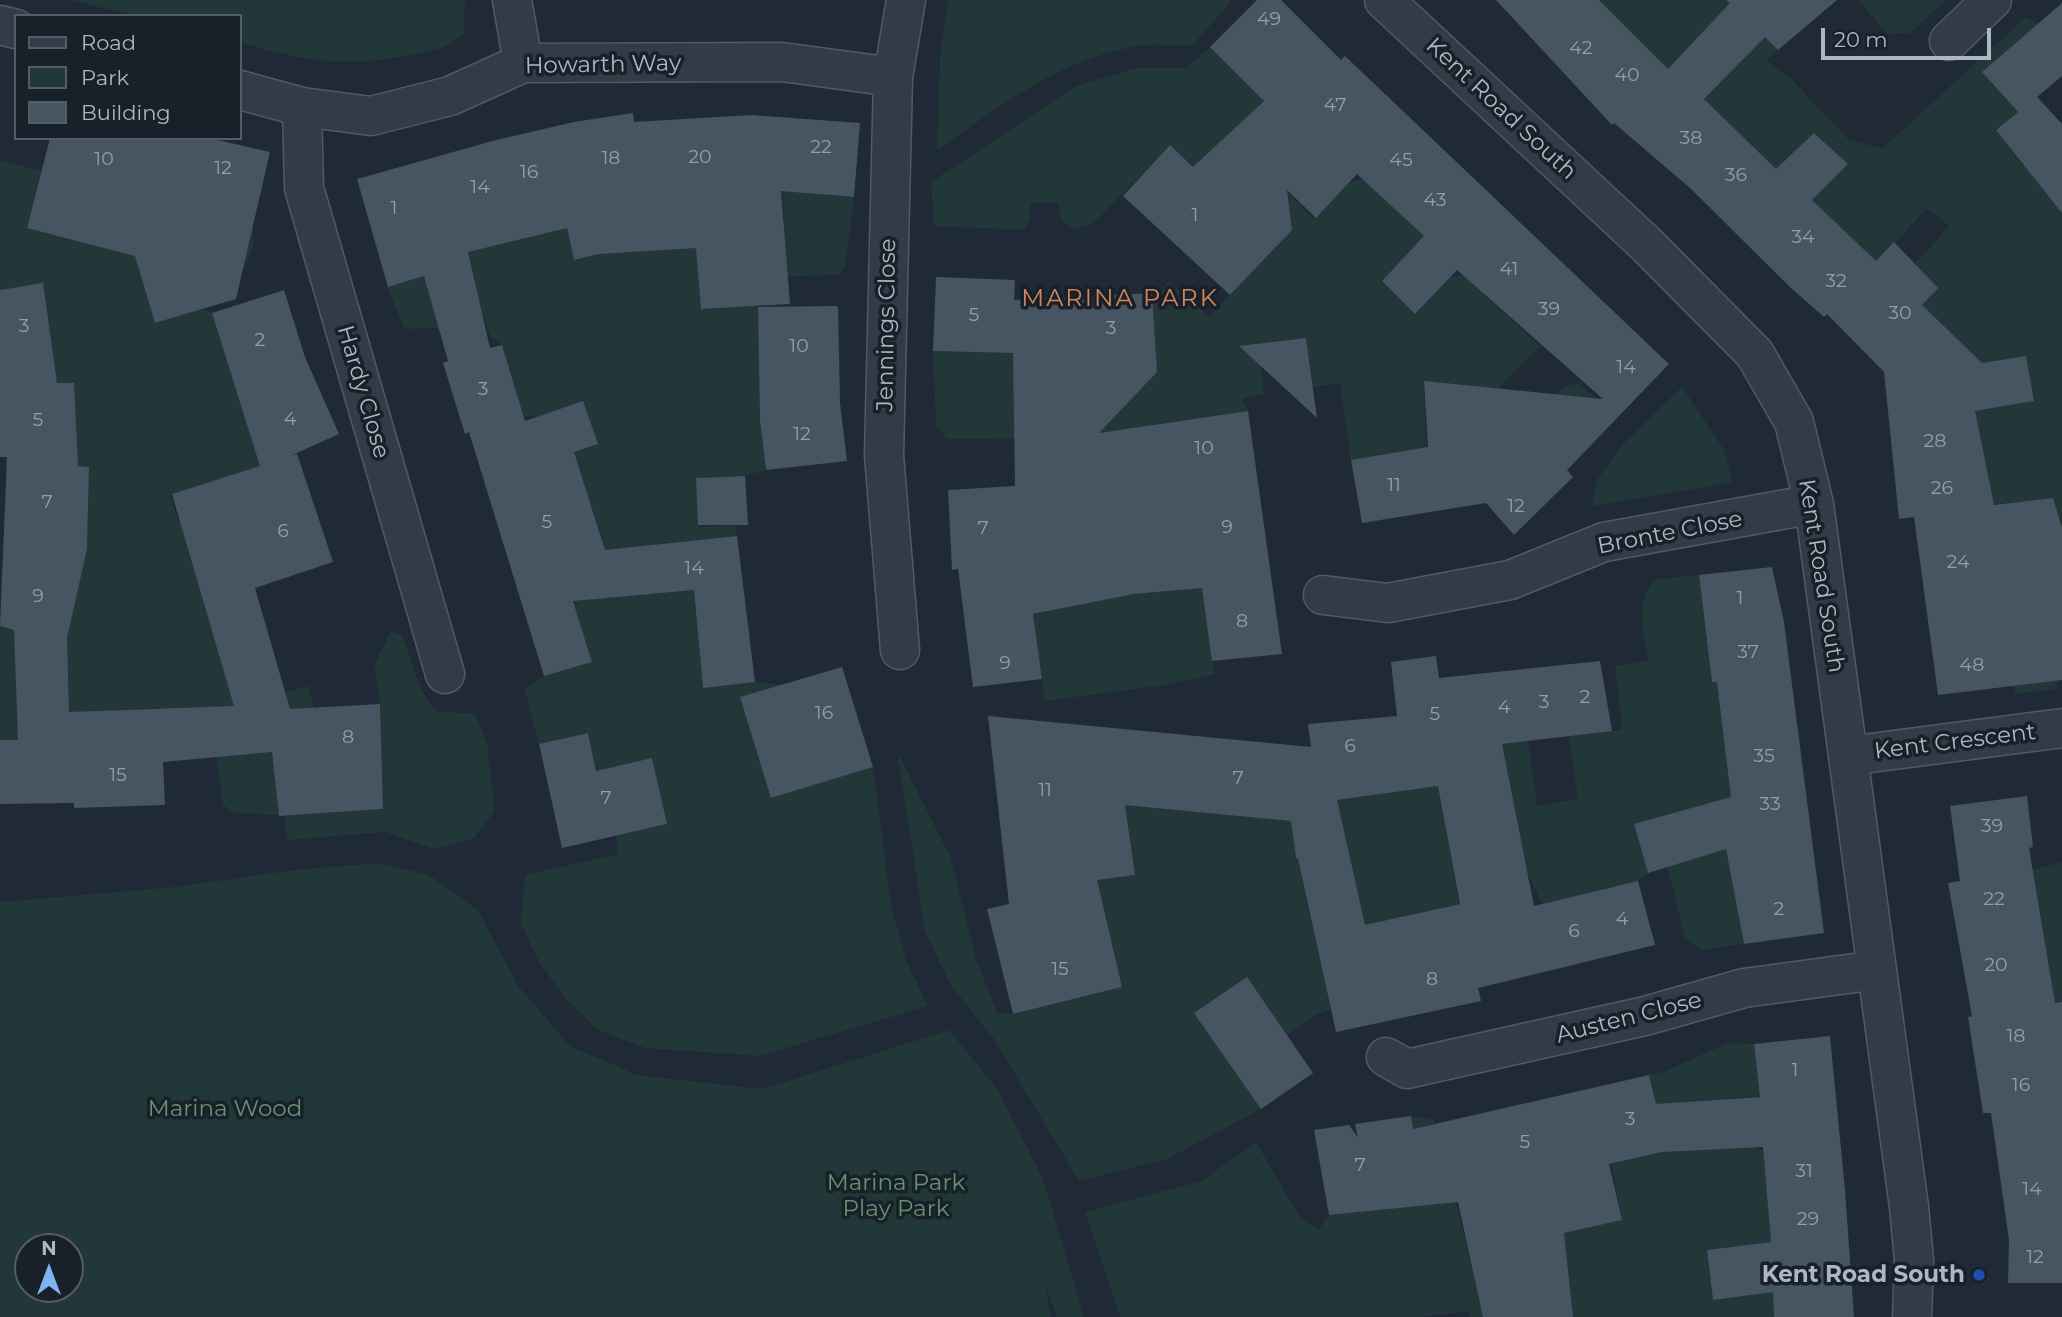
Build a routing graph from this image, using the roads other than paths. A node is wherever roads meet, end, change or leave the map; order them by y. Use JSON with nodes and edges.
{"nodes":[{"id":1,"x":512,"y":0,"type":"edge"},
{"id":2,"x":906,"y":0,"type":"edge"},
{"id":3,"x":1384,"y":0,"type":"edge"},
{"id":4,"x":1992,"y":0,"type":"edge"},
{"id":5,"x":1949,"y":41,"type":"dead end"},
{"id":6,"x":523,"y":63,"type":"junction"},
{"id":7,"x":893,"y":76,"type":"junction"},
{"id":8,"x":242,"y":91,"type":"edge"},
{"id":9,"x":302,"y":107,"type":"junction"},
{"id":10,"x":1814,"y":504,"type":"junction"},
{"id":11,"x":1323,"y":595,"type":"dead end"},
{"id":12,"x":900,"y":650,"type":"dead end"},
{"id":13,"x":445,"y":674,"type":"dead end"},
{"id":14,"x":2062,"y":728,"type":"edge"},
{"id":15,"x":1848,"y":755,"type":"junction"},
{"id":16,"x":1877,"y":970,"type":"junction"},
{"id":17,"x":1386,"y":1057,"type":"dead end"},
{"id":18,"x":1912,"y":1317,"type":"edge"}],
"edges":[{"from":1,"to":6,"type":"street"},
{"from":2,"to":7,"type":"street","name":"Jennings Close"},
{"from":3,"to":10,"type":"street","name":"Kent Road South"},
{"from":4,"to":5,"type":"street"},
{"from":6,"to":7,"type":"street","name":"Howarth Way"},
{"from":6,"to":9,"type":"street","name":"Howarth Way"},
{"from":7,"to":12,"type":"street","name":"Jennings Close"},
{"from":8,"to":9,"type":"street","name":"Howarth Way"},
{"from":9,"to":13,"type":"street","name":"Hardy Close"},
{"from":10,"to":11,"type":"street","name":"Bronte Close"},
{"from":10,"to":15,"type":"street","name":"Kent Road South"},
{"from":14,"to":15,"type":"street","name":"Kent Crescent"},
{"from":15,"to":16,"type":"street","name":"Kent Road South"},
{"from":16,"to":17,"type":"street","name":"Austen Close"},
{"from":16,"to":18,"type":"street","name":"Kent Road South"}]}
